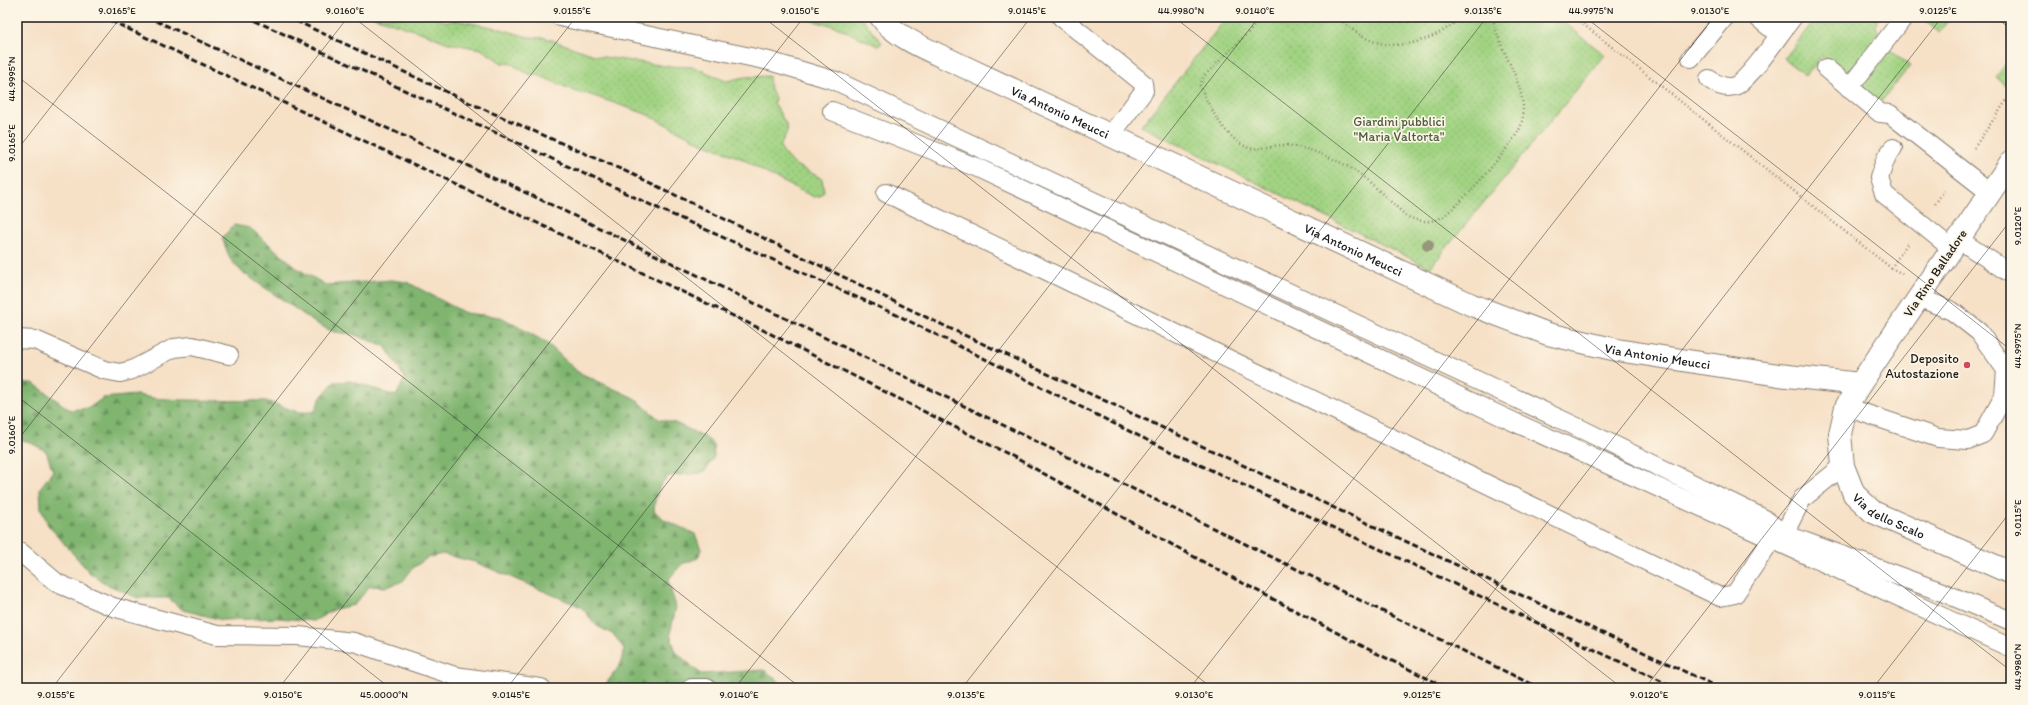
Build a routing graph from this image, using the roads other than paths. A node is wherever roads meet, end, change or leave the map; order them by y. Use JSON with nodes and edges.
{"nodes":[{"id":1,"x":560,"y":17,"type":"edge"},
{"id":2,"x":881,"y":17,"type":"edge"},
{"id":3,"x":1061,"y":17,"type":"edge"},
{"id":4,"x":1725,"y":17,"type":"edge"},
{"id":5,"x":1757,"y":17,"type":"edge"},
{"id":6,"x":1793,"y":17,"type":"edge"},
{"id":7,"x":1904,"y":17,"type":"edge"},
{"id":8,"x":1779,"y":35,"type":"junction"},
{"id":9,"x":1691,"y":58,"type":"dead end"},
{"id":10,"x":1826,"y":68,"type":"dead end"},
{"id":11,"x":1709,"y":79,"type":"dead end"},
{"id":12,"x":1849,"y":88,"type":"junction"},
{"id":13,"x":832,"y":111,"type":"dead end"},
{"id":14,"x":1110,"y":136,"type":"junction"},
{"id":15,"x":1894,"y":148,"type":"dead end"},
{"id":16,"x":2011,"y":162,"type":"edge"},
{"id":17,"x":1990,"y":192,"type":"junction"},
{"id":18,"x":886,"y":193,"type":"dead end"},
{"id":19,"x":1955,"y":243,"type":"junction"},
{"id":20,"x":2011,"y":274,"type":"edge"},
{"id":21,"x":1922,"y":291,"type":"junction"},
{"id":22,"x":17,"y":339,"type":"edge"},
{"id":23,"x":229,"y":355,"type":"dead end"},
{"id":24,"x":1860,"y":384,"type":"junction"},
{"id":25,"x":1846,"y":407,"type":"junction"},
{"id":26,"x":1843,"y":466,"type":"junction"},
{"id":27,"x":1778,"y":536,"type":"junction"},
{"id":28,"x":18,"y":550,"type":"edge"},
{"id":29,"x":2011,"y":573,"type":"edge"},
{"id":30,"x":2011,"y":621,"type":"edge"},
{"id":31,"x":2011,"y":648,"type":"edge"},
{"id":32,"x":450,"y":682,"type":"edge"},
{"id":33,"x":541,"y":688,"type":"edge"},
{"id":34,"x":691,"y":688,"type":"edge"},
{"id":35,"x":707,"y":688,"type":"edge"}],
"edges":[{"from":1,"to":27,"type":"lane"},
{"from":2,"to":14,"type":"street","name":"Via Antonio Meucci"},
{"from":3,"to":14,"type":"lane"},
{"from":4,"to":9,"type":"lane"},
{"from":5,"to":8,"type":"lane"},
{"from":6,"to":8,"type":"lane"},
{"from":7,"to":12,"type":"lane"},
{"from":8,"to":11,"type":"lane"},
{"from":10,"to":12,"type":"lane"},
{"from":12,"to":17,"type":"lane"},
{"from":13,"to":27,"type":"lane"},
{"from":14,"to":24,"type":"street","name":"Via Antonio Meucci"},
{"from":15,"to":19,"type":"lane"},
{"from":16,"to":17,"type":"street","name":"Via Rino Balladore"},
{"from":17,"to":19,"type":"street","name":"Via Rino Balladore"},
{"from":18,"to":27,"type":"lane"},
{"from":19,"to":20,"type":"lane"},
{"from":19,"to":21,"type":"street","name":"Via Rino Balladore"},
{"from":21,"to":24,"type":"street","name":"Via Rino Balladore"},
{"from":21,"to":25,"type":"lane"},
{"from":22,"to":23,"type":"lane"},
{"from":24,"to":25,"type":"street","name":"Via dello Scalo"},
{"from":25,"to":26,"type":"street","name":"Via dello Scalo"},
{"from":26,"to":27,"type":"lane"},
{"from":26,"to":29,"type":"street","name":"Via dello Scalo"},
{"from":27,"to":30,"type":"lane"},
{"from":27,"to":31,"type":"lane"},
{"from":28,"to":32,"type":"lane"},
{"from":32,"to":33,"type":"lane"},
{"from":34,"to":35,"type":"lane"}]}
